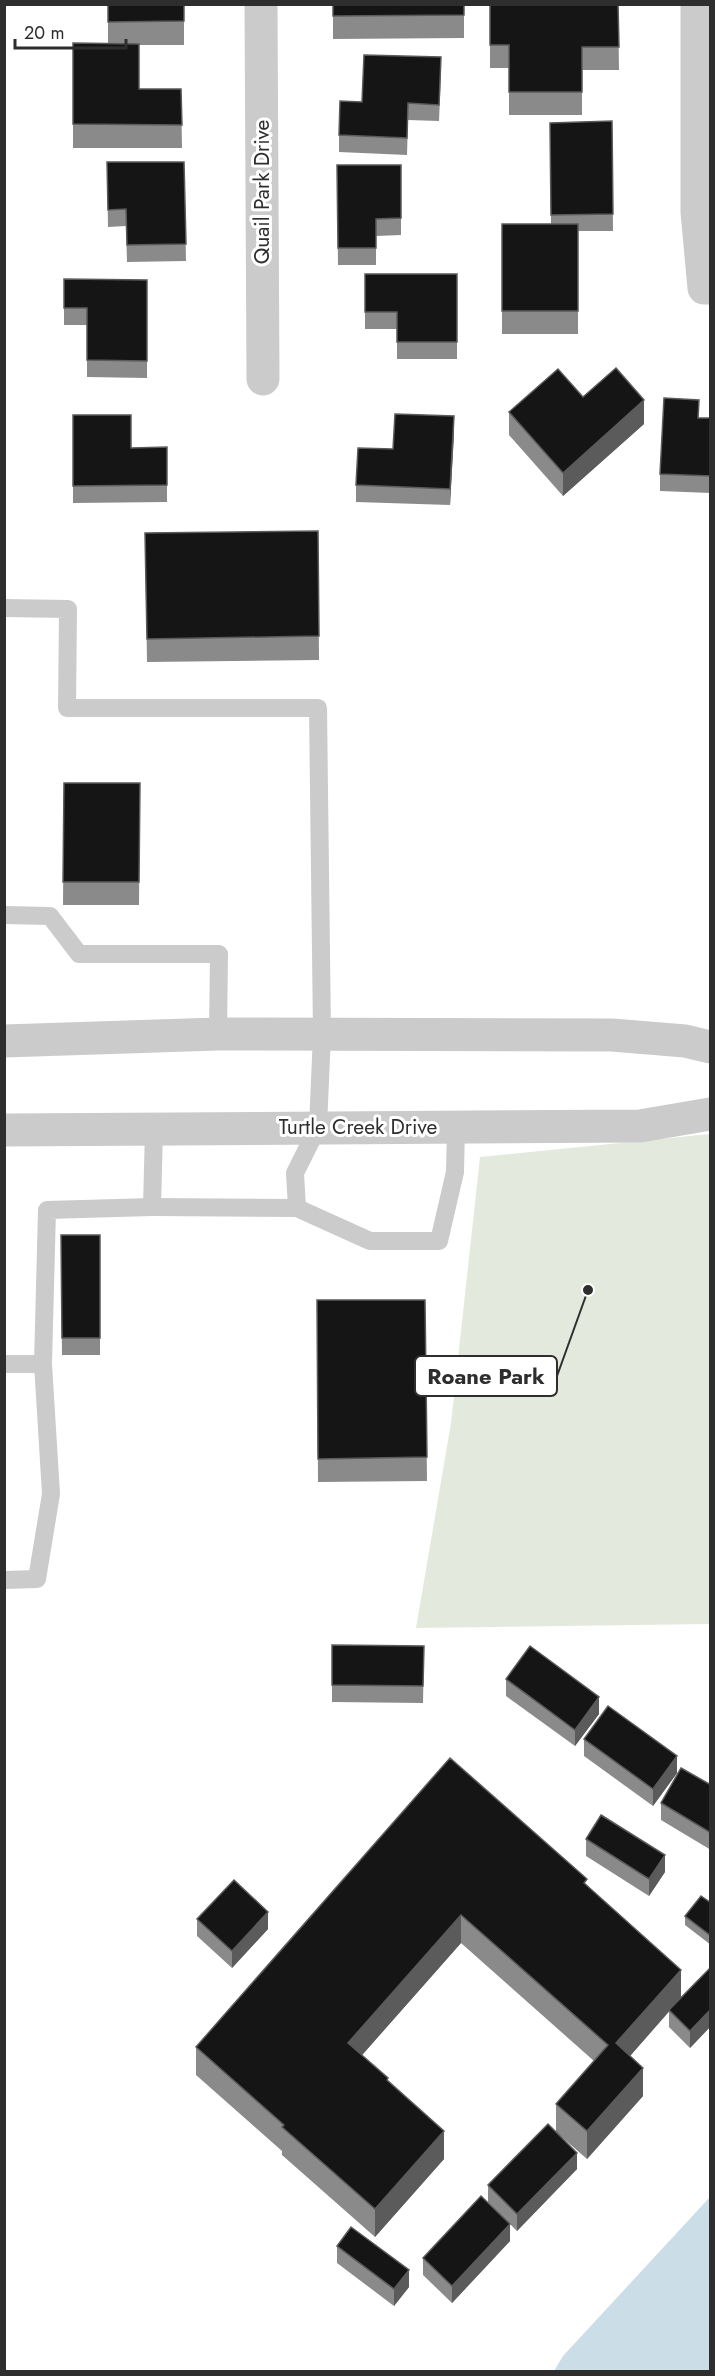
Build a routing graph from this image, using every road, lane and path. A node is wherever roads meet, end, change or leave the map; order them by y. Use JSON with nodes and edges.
{"nodes":[{"id":1,"x":261,"y":4,"type":"edge"},
{"id":2,"x":697,"y":4,"type":"edge"},
{"id":3,"x":707,"y":281,"type":"edge"},
{"id":4,"x":263,"y":380,"type":"dead end"},
{"id":5,"x":4,"y":608,"type":"edge"},
{"id":6,"x":4,"y":915,"type":"edge"},
{"id":7,"x":218,"y":1034,"type":"junction"},
{"id":8,"x":322,"y":1034,"type":"junction"},
{"id":9,"x":4,"y":1041,"type":"edge"},
{"id":10,"x":711,"y":1047,"type":"edge"},
{"id":11,"x":711,"y":1114,"type":"edge"},
{"id":12,"x":456,"y":1126,"type":"junction"},
{"id":13,"x":318,"y":1127,"type":"junction"},
{"id":14,"x":154,"y":1129,"type":"junction"},
{"id":15,"x":4,"y":1130,"type":"edge"},
{"id":16,"x":152,"y":1207,"type":"junction"},
{"id":17,"x":297,"y":1208,"type":"junction"},
{"id":18,"x":4,"y":1364,"type":"edge"},
{"id":19,"x":43,"y":1364,"type":"junction"},
{"id":20,"x":4,"y":1580,"type":"edge"}],
"edges":[{"from":1,"to":4,"type":"street","name":"Quail Park Drive"},
{"from":2,"to":3,"type":"street"},
{"from":5,"to":8,"type":"lane"},
{"from":6,"to":7,"type":"lane"},
{"from":7,"to":8,"type":"street"},
{"from":7,"to":9,"type":"street"},
{"from":8,"to":10,"type":"street"},
{"from":8,"to":13,"type":"lane"},
{"from":11,"to":12,"type":"street","name":"Turtle Creek Drive"},
{"from":12,"to":13,"type":"street","name":"Turtle Creek Drive"},
{"from":12,"to":17,"type":"lane"},
{"from":13,"to":14,"type":"street","name":"Turtle Creek Drive"},
{"from":13,"to":17,"type":"lane"},
{"from":14,"to":15,"type":"street","name":"Turtle Creek Drive"},
{"from":14,"to":16,"type":"lane"},
{"from":16,"to":17,"type":"lane"},
{"from":16,"to":19,"type":"lane"},
{"from":18,"to":19,"type":"lane"},
{"from":19,"to":20,"type":"lane"}]}
